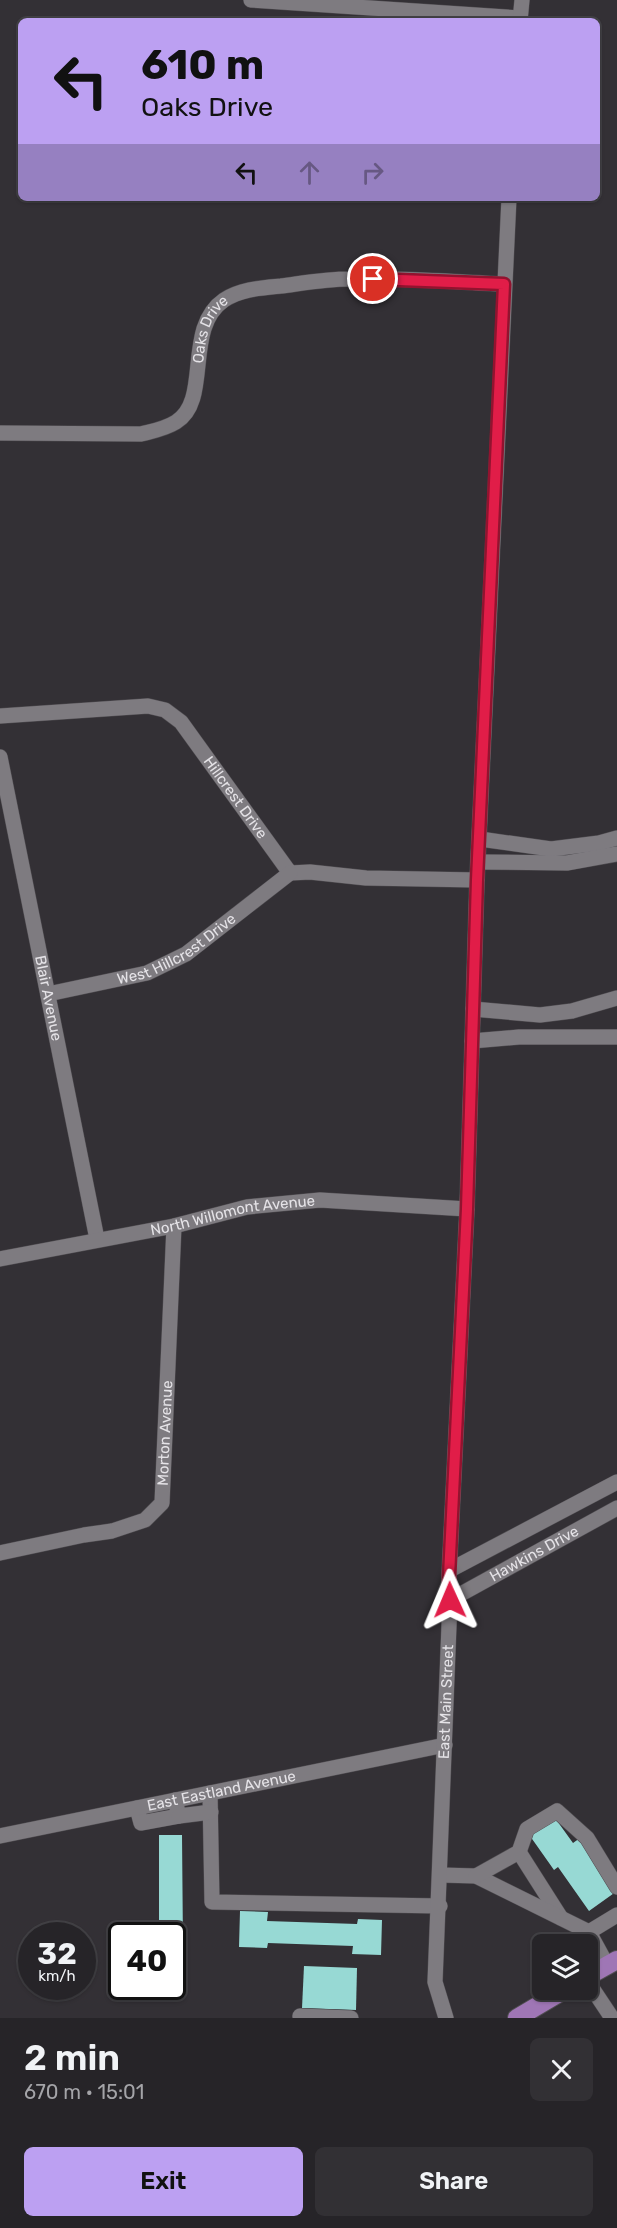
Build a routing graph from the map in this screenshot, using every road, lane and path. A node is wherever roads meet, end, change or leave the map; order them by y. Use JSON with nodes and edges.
{"nodes":[{"id":1,"x":251,"y":0,"type":"edge"},
{"id":2,"x":522,"y":0,"type":"edge"},
{"id":3,"x":493,"y":18,"type":"edge"},
{"id":4,"x":520,"y":18,"type":"edge"},
{"id":5,"x":509,"y":201,"type":"edge"},
{"id":6,"x":504,"y":284,"type":"junction"},
{"id":7,"x":0,"y":433,"type":"edge"},
{"id":8,"x":0,"y":716,"type":"edge"},
{"id":9,"x":0,"y":757,"type":"edge"},
{"id":10,"x":480,"y":838,"type":"junction"},
{"id":11,"x":617,"y":838,"type":"edge"},
{"id":12,"x":617,"y":854,"type":"edge"},
{"id":13,"x":478,"y":862,"type":"junction"},
{"id":14,"x":290,"y":873,"type":"junction"},
{"id":15,"x":477,"y":880,"type":"junction"},
{"id":16,"x":48,"y":994,"type":"junction"},
{"id":17,"x":617,"y":998,"type":"edge"},
{"id":18,"x":473,"y":1009,"type":"junction"},
{"id":19,"x":617,"y":1037,"type":"edge"},
{"id":20,"x":472,"y":1041,"type":"junction"},
{"id":21,"x":467,"y":1209,"type":"junction"},
{"id":22,"x":174,"y":1226,"type":"junction"},
{"id":23,"x":97,"y":1239,"type":"junction"},
{"id":24,"x":0,"y":1259,"type":"edge"},
{"id":25,"x":617,"y":1482,"type":"edge"},
{"id":26,"x":617,"y":1508,"type":"edge"},
{"id":27,"x":0,"y":1552,"type":"edge"},
{"id":28,"x":450,"y":1570,"type":"junction"},
{"id":29,"x":450,"y":1600,"type":"junction"},
{"id":30,"x":445,"y":1744,"type":"junction"},
{"id":31,"x":210,"y":1793,"type":"junction"},
{"id":32,"x":175,"y":1800,"type":"junction"},
{"id":33,"x":137,"y":1808,"type":"junction"},
{"id":34,"x":211,"y":1812,"type":"junction"},
{"id":35,"x":179,"y":1816,"type":"junction"},
{"id":36,"x":0,"y":1836,"type":"edge"},
{"id":37,"x":519,"y":1852,"type":"junction"},
{"id":38,"x":441,"y":1875,"type":"junction"},
{"id":39,"x":476,"y":1876,"type":"junction"},
{"id":40,"x":617,"y":1887,"type":"edge"},
{"id":41,"x":440,"y":1906,"type":"junction"},
{"id":42,"x":617,"y":1915,"type":"edge"},
{"id":43,"x":561,"y":1918,"type":"junction"},
{"id":44,"x":589,"y":1932,"type":"junction"},
{"id":45,"x":612,"y":1962,"type":"edge"},
{"id":46,"x":598,"y":1970,"type":"edge"},
{"id":47,"x":598,"y":1997,"type":"edge"},
{"id":48,"x":547,"y":2000,"type":"edge"},
{"id":49,"x":300,"y":2016,"type":"dead end"},
{"id":50,"x":351,"y":2018,"type":"edge"},
{"id":51,"x":446,"y":2018,"type":"edge"},
{"id":52,"x":517,"y":2018,"type":"edge"},
{"id":53,"x":612,"y":2018,"type":"edge"}],
"edges":[{"from":1,"to":3,"type":"street"},
{"from":2,"to":4,"type":"street"},
{"from":5,"to":6,"type":"street","name":"East Main Street"},
{"from":6,"to":7,"type":"street","name":"Oaks Drive"},
{"from":6,"to":10,"type":"street","name":"East Main Street"},
{"from":8,"to":14,"type":"street","name":"Hillcrest Drive"},
{"from":9,"to":16,"type":"street","name":"Blair Avenue"},
{"from":10,"to":11,"type":"street"},
{"from":10,"to":13,"type":"street","name":"East Main Street"},
{"from":12,"to":13,"type":"street"},
{"from":13,"to":15,"type":"street","name":"East Main Street"},
{"from":14,"to":15,"type":"street"},
{"from":14,"to":16,"type":"street","name":"West Hillcrest Drive"},
{"from":15,"to":18,"type":"street","name":"East Main Street"},
{"from":16,"to":23,"type":"street","name":"Blair Avenue"},
{"from":17,"to":18,"type":"street"},
{"from":18,"to":20,"type":"street","name":"East Main Street"},
{"from":19,"to":20,"type":"street"},
{"from":20,"to":21,"type":"street","name":"East Main Street"},
{"from":21,"to":22,"type":"street","name":"North Willomont Avenue"},
{"from":21,"to":28,"type":"street","name":"East Main Street"},
{"from":22,"to":23,"type":"street","name":"North Willomont Avenue"},
{"from":22,"to":27,"type":"street","name":"Morton Avenue"},
{"from":23,"to":24,"type":"street","name":"North Willomont Avenue"},
{"from":25,"to":28,"type":"street","name":"Hawkins Drive"},
{"from":26,"to":29,"type":"street","name":"Hawkins Drive"},
{"from":28,"to":29,"type":"street","name":"East Main Street"},
{"from":29,"to":30,"type":"street","name":"East Main Street"},
{"from":30,"to":31,"type":"street","name":"East Eastland Avenue"},
{"from":30,"to":38,"type":"street","name":"East Main Street"},
{"from":31,"to":32,"type":"street","name":"East Eastland Avenue"},
{"from":31,"to":34,"type":"street"},
{"from":32,"to":33,"type":"street","name":"East Eastland Avenue"},
{"from":32,"to":35,"type":"street"},
{"from":33,"to":35,"type":"street"},
{"from":33,"to":36,"type":"street","name":"East Eastland Avenue"},
{"from":34,"to":35,"type":"street"},
{"from":34,"to":41,"type":"street"},
{"from":37,"to":39,"type":"street"},
{"from":37,"to":40,"type":"street"},
{"from":37,"to":43,"type":"street"},
{"from":38,"to":39,"type":"street"},
{"from":38,"to":41,"type":"street","name":"East Main Street"},
{"from":39,"to":43,"type":"street"},
{"from":41,"to":51,"type":"street","name":"East Main Street"},
{"from":42,"to":44,"type":"street"},
{"from":43,"to":44,"type":"street"},
{"from":44,"to":45,"type":"street"},
{"from":45,"to":46,"type":"main road"},
{"from":47,"to":53,"type":"street"},
{"from":48,"to":52,"type":"main road"},
{"from":49,"to":50,"type":"street"}]}
